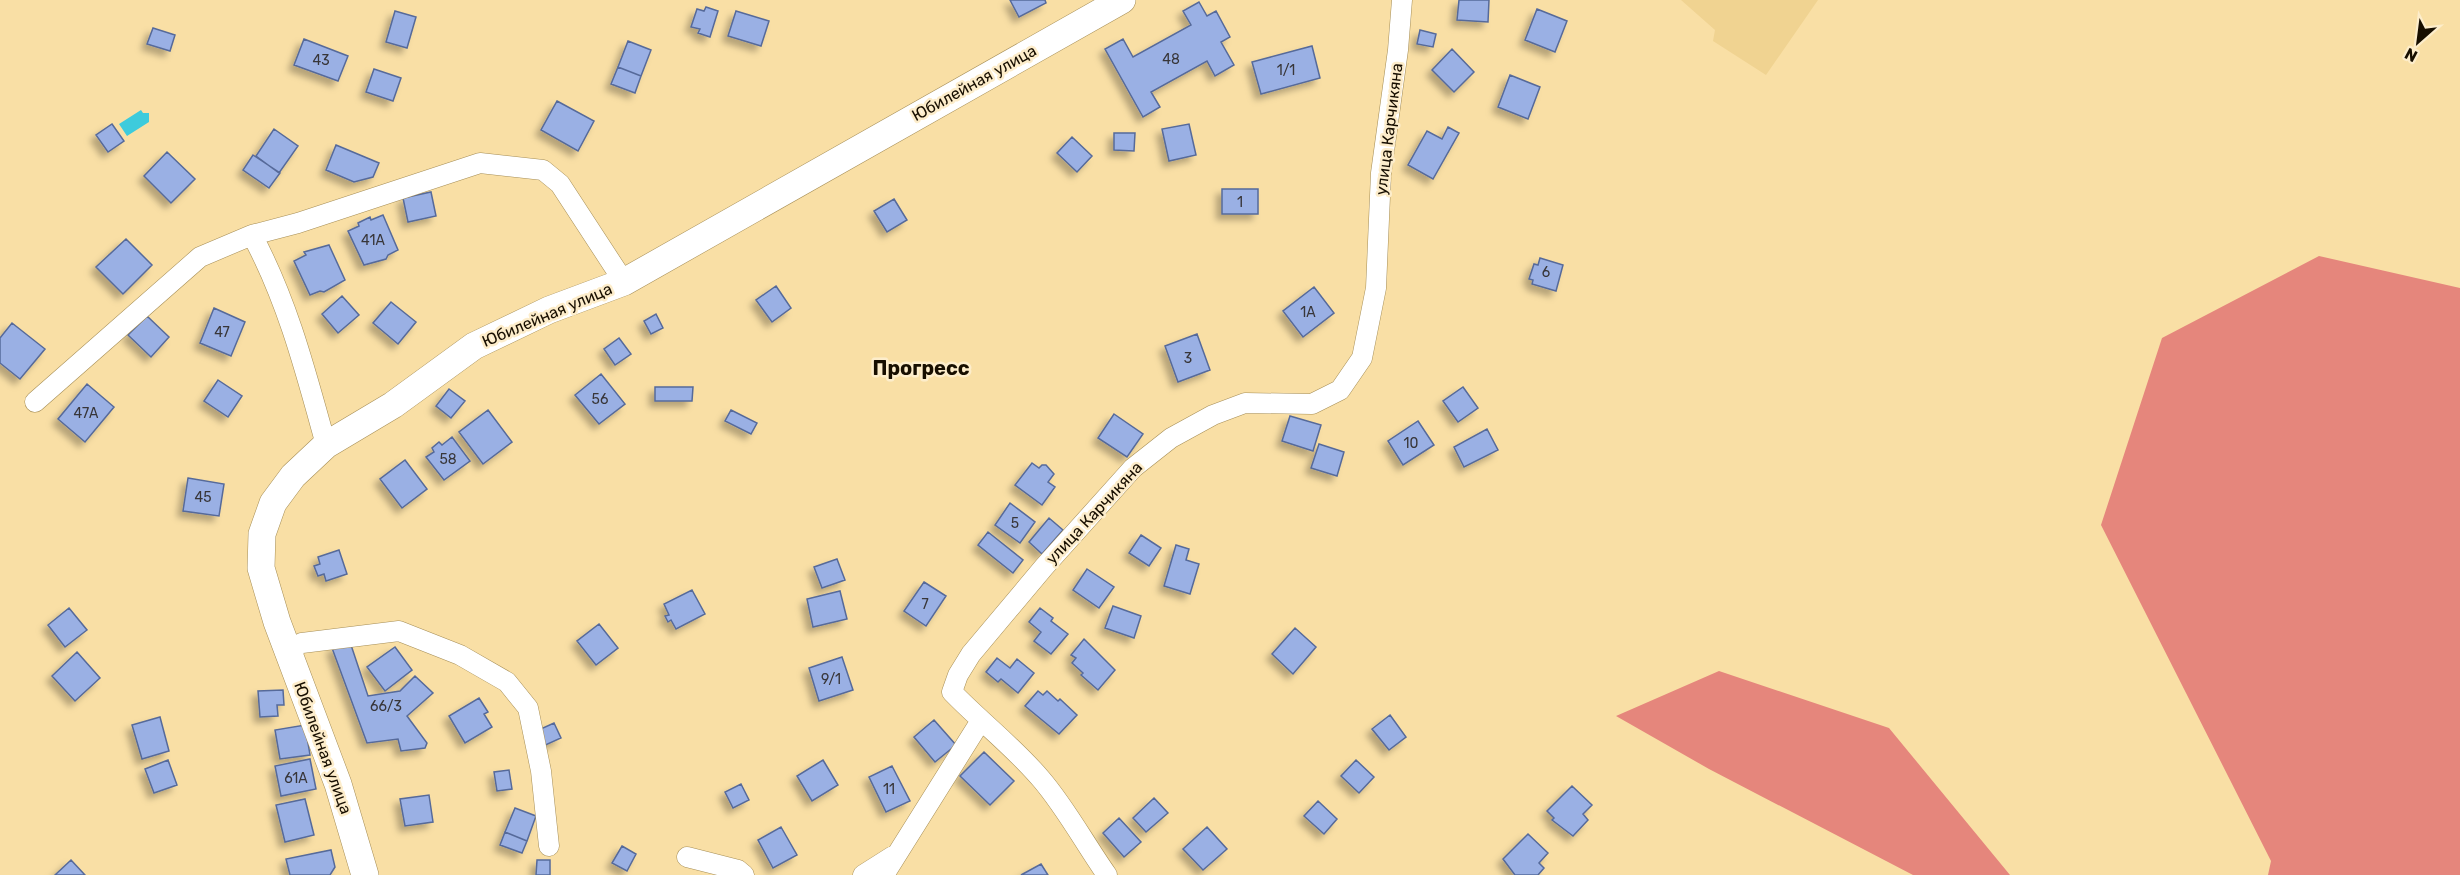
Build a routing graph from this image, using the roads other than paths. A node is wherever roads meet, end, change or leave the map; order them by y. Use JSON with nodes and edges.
{"nodes":[{"id":1,"x":1122,"y":0,"type":"edge"},
{"id":2,"x":1402,"y":0,"type":"edge"},
{"id":3,"x":252,"y":236,"type":"junction"},
{"id":4,"x":624,"y":282,"type":"junction"},
{"id":5,"x":35,"y":402,"type":"dead end"},
{"id":6,"x":326,"y":445,"type":"junction"},
{"id":7,"x":288,"y":650,"type":"junction"},
{"id":8,"x":980,"y":722,"type":"junction"},
{"id":9,"x":549,"y":846,"type":"dead end"},
{"id":10,"x":897,"y":853,"type":"junction"},
{"id":11,"x":687,"y":857,"type":"dead end"},
{"id":12,"x":365,"y":875,"type":"edge"},
{"id":13,"x":744,"y":875,"type":"edge"},
{"id":14,"x":863,"y":875,"type":"edge"},
{"id":15,"x":884,"y":875,"type":"edge"},
{"id":16,"x":1107,"y":875,"type":"edge"}],
"edges":[{"from":1,"to":4,"type":"street","name":"Юбилейная улица"},
{"from":2,"to":8,"type":"street","name":"улица Карчикяна"},
{"from":3,"to":4,"type":"street"},
{"from":3,"to":5,"type":"street"},
{"from":3,"to":6,"type":"street"},
{"from":4,"to":6,"type":"street","name":"Юбилейная улица"},
{"from":6,"to":7,"type":"street","name":"Юбилейная улица"},
{"from":7,"to":9,"type":"street"},
{"from":7,"to":12,"type":"street","name":"Юбилейная улица"},
{"from":8,"to":10,"type":"street"},
{"from":8,"to":16,"type":"street","name":"улица Карчикяна"},
{"from":10,"to":14,"type":"street"},
{"from":10,"to":15,"type":"street"},
{"from":11,"to":13,"type":"street"}]}
